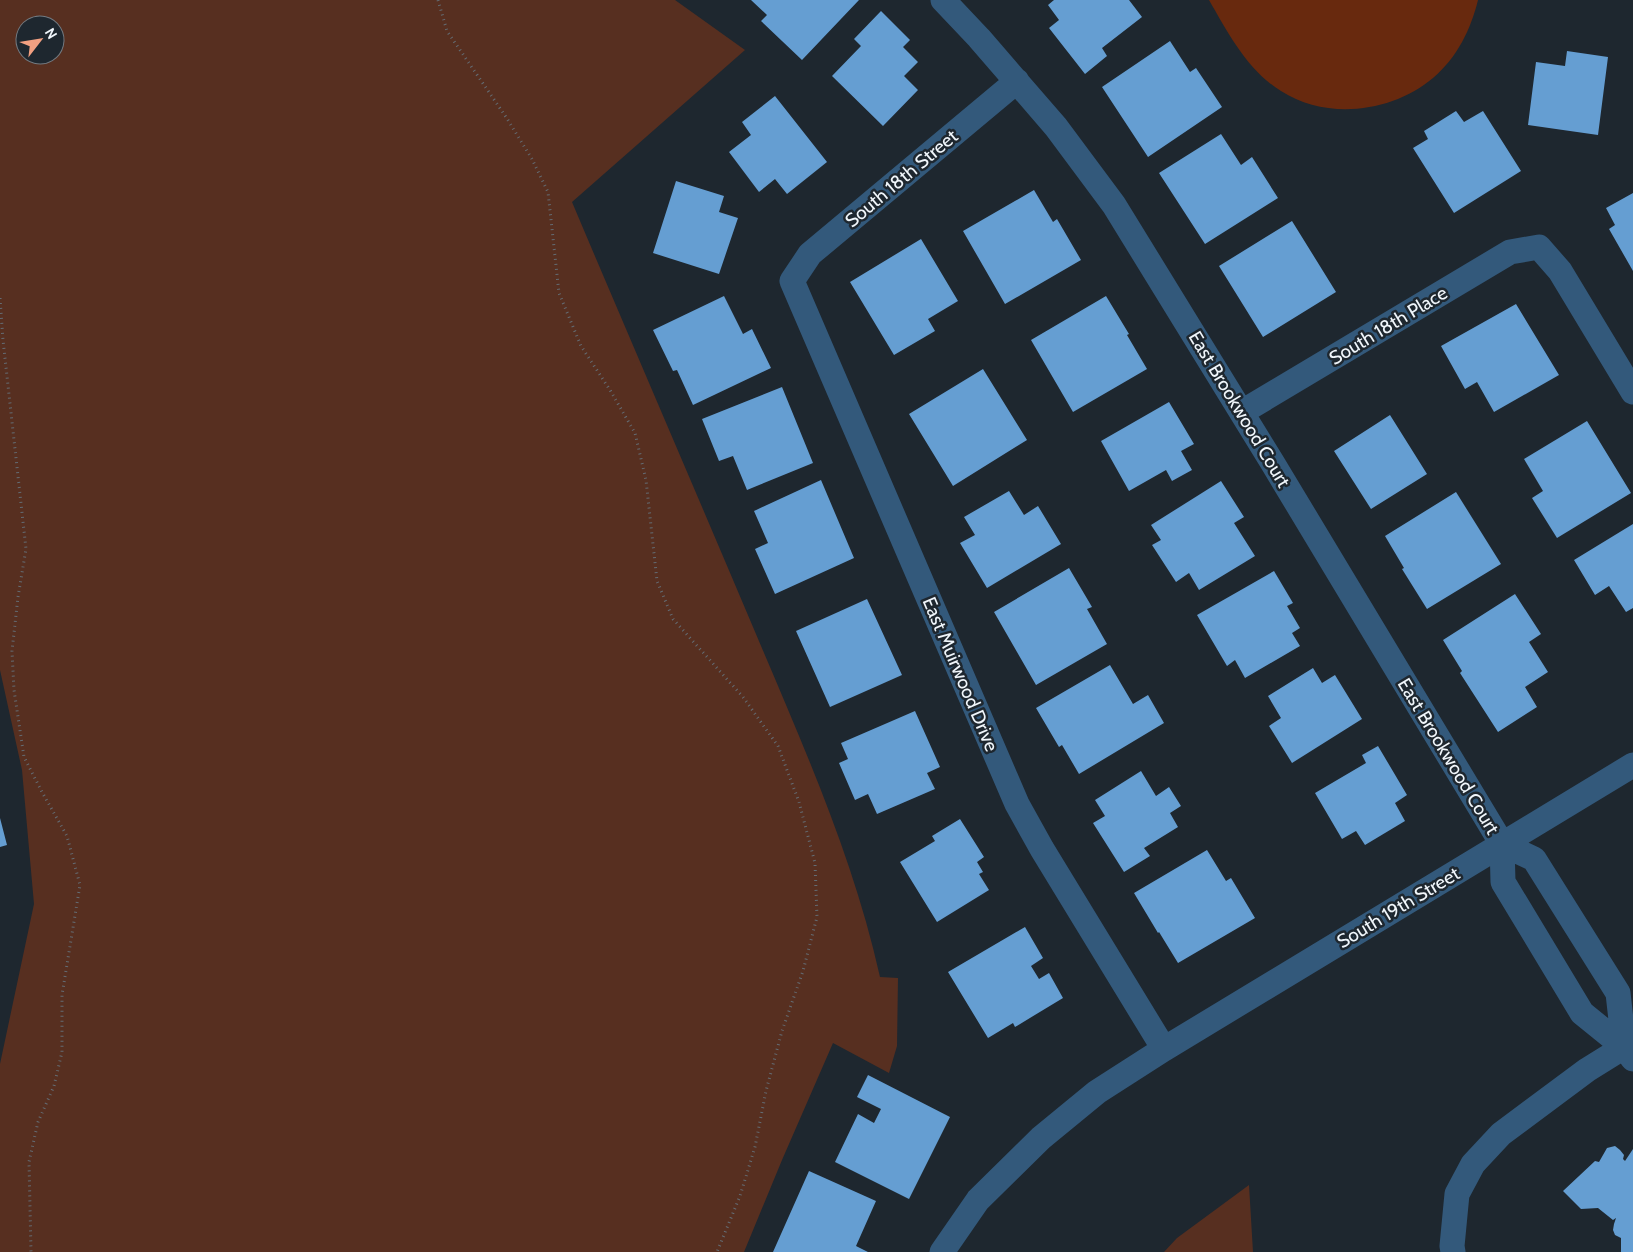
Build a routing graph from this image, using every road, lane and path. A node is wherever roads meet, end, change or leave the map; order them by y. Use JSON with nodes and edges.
{"nodes":[{"id":1,"x":438,"y":0,"type":"edge"},
{"id":2,"x":943,"y":0,"type":"edge"},
{"id":3,"x":1017,"y":81,"type":"junction"},
{"id":4,"x":792,"y":281,"type":"joint"},
{"id":5,"x":0,"y":298,"type":"edge"},
{"id":6,"x":1633,"y":392,"type":"edge"},
{"id":7,"x":1242,"y":412,"type":"junction"},
{"id":8,"x":1633,"y":764,"type":"edge"},
{"id":9,"x":1502,"y":844,"type":"junction"},
{"id":10,"x":1164,"y":1049,"type":"junction"},
{"id":11,"x":1629,"y":1053,"type":"edge"},
{"id":12,"x":31,"y":1252,"type":"edge"},
{"id":13,"x":717,"y":1252,"type":"edge"},
{"id":14,"x":942,"y":1252,"type":"edge"},
{"id":15,"x":1453,"y":1252,"type":"edge"}],
"edges":[{"from":1,"to":13,"type":"path"},
{"from":2,"to":3,"type":"street","name":"East Brookwood Court"},
{"from":3,"to":4,"type":"street","name":"South 18th Street"},
{"from":3,"to":7,"type":"street","name":"East Brookwood Court"},
{"from":4,"to":10,"type":"street","name":"East Muirwood Drive"},
{"from":5,"to":12,"type":"path"},
{"from":6,"to":7,"type":"street","name":"South 18th Place"},
{"from":7,"to":9,"type":"street","name":"East Brookwood Court"},
{"from":8,"to":9,"type":"street","name":"South 19th Street"},
{"from":9,"to":10,"type":"street","name":"South 19th Street"},
{"from":9,"to":11,"type":"street"},
{"from":9,"to":11,"type":"street"},
{"from":10,"to":14,"type":"street","name":"South 19th Street"},
{"from":11,"to":15,"type":"street"}]}
